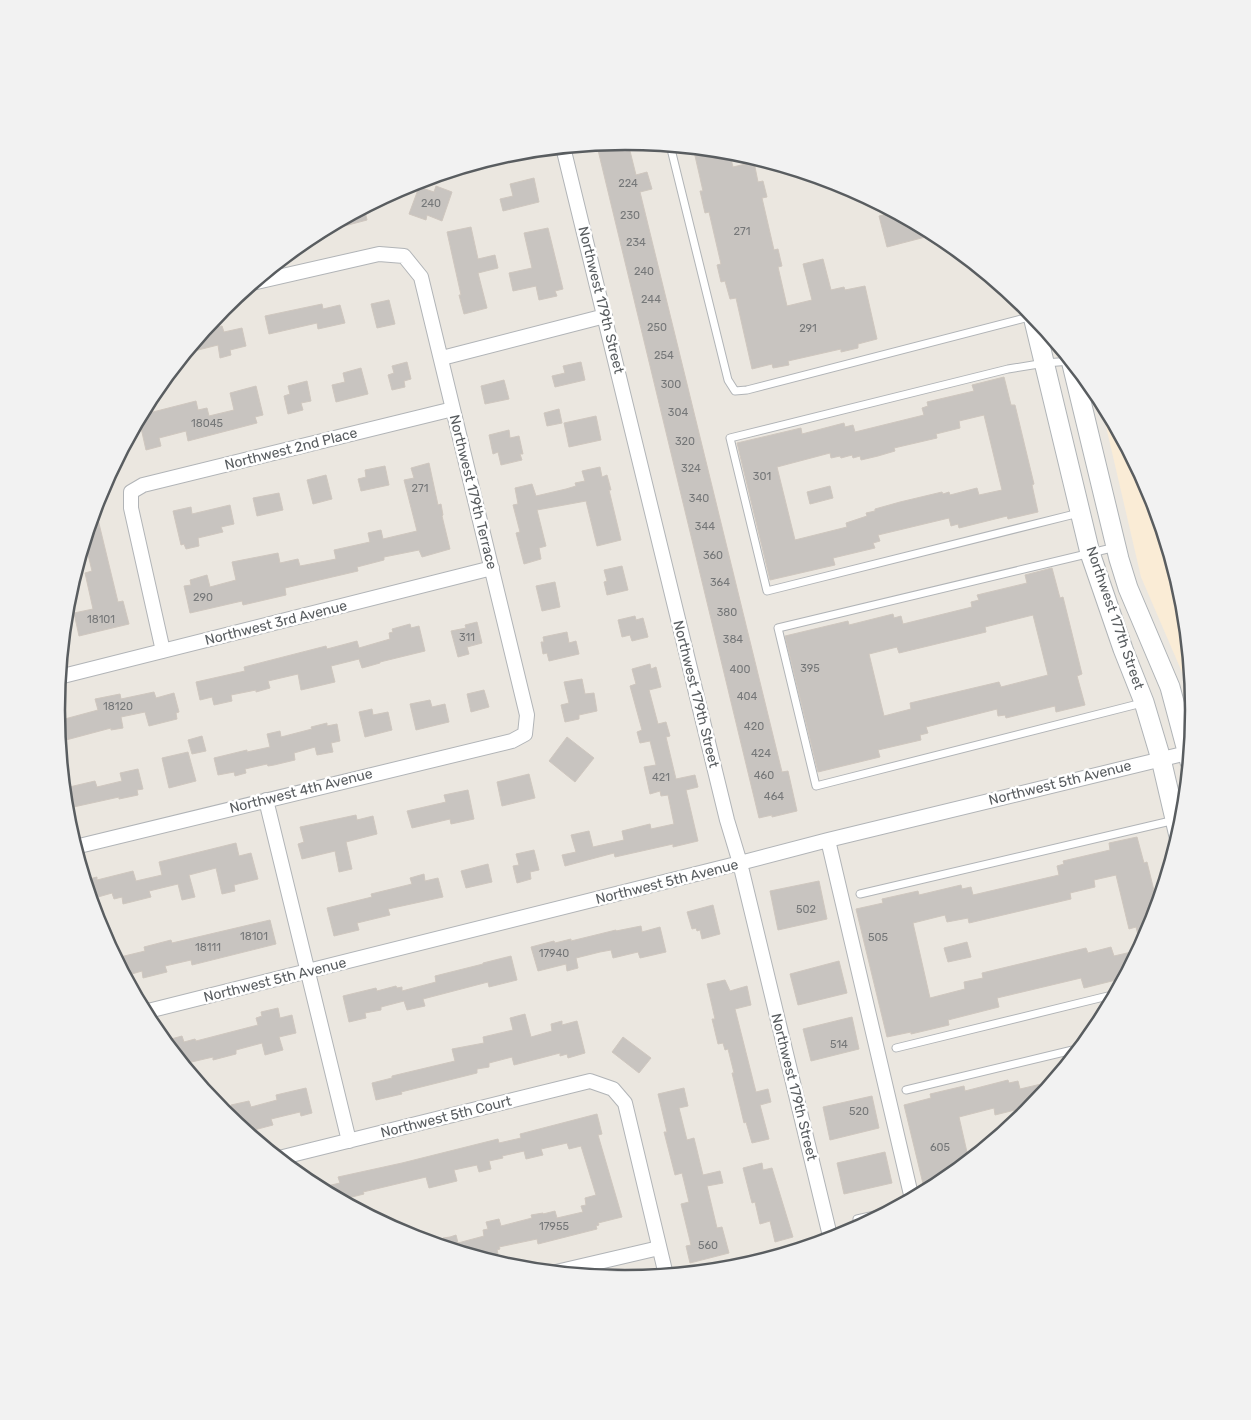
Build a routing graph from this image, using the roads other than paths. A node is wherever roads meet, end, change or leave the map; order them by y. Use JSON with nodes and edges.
{"nodes":[{"id":1,"x":672,"y":152,"type":"edge"},
{"id":2,"x":564,"y":153,"type":"edge"},
{"id":3,"x":267,"y":280,"type":"edge"},
{"id":4,"x":605,"y":316,"type":"junction"},
{"id":5,"x":1024,"y":316,"type":"edge"},
{"id":6,"x":1036,"y":329,"type":"edge"},
{"id":7,"x":442,"y":358,"type":"junction"},
{"id":8,"x":1064,"y":362,"type":"edge"},
{"id":9,"x":1044,"y":363,"type":"junction"},
{"id":10,"x":1076,"y":377,"type":"edge"},
{"id":11,"x":453,"y":409,"type":"junction"},
{"id":12,"x":1081,"y":513,"type":"junction"},
{"id":13,"x":1116,"y":547,"type":"junction"},
{"id":14,"x":1090,"y":553,"type":"junction"},
{"id":15,"x":492,"y":568,"type":"junction"},
{"id":16,"x":163,"y":651,"type":"junction"},
{"id":17,"x":66,"y":676,"type":"edge"},
{"id":18,"x":1144,"y":702,"type":"junction"},
{"id":19,"x":525,"y":734,"type":"joint"},
{"id":20,"x":1185,"y":742,"type":"edge"},
{"id":21,"x":1184,"y":757,"type":"edge"},
{"id":22,"x":1161,"y":759,"type":"junction"},
{"id":23,"x":266,"y":800,"type":"junction"},
{"id":24,"x":1175,"y":817,"type":"edge"},
{"id":25,"x":1173,"y":829,"type":"edge"},
{"id":26,"x":828,"y":840,"type":"junction"},
{"id":27,"x":82,"y":845,"type":"edge"},
{"id":28,"x":740,"y":864,"type":"junction"},
{"id":29,"x":860,"y":894,"type":"dead end"},
{"id":30,"x":308,"y":972,"type":"junction"},
{"id":31,"x":1107,"y":996,"type":"edge"},
{"id":32,"x":152,"y":1010,"type":"edge"},
{"id":33,"x":896,"y":1048,"type":"dead end"},
{"id":34,"x":1070,"y":1051,"type":"edge"},
{"id":35,"x":906,"y":1090,"type":"dead end"},
{"id":36,"x":349,"y":1141,"type":"junction"},
{"id":37,"x":286,"y":1156,"type":"edge"},
{"id":38,"x":910,"y":1192,"type":"edge"},
{"id":39,"x":829,"y":1232,"type":"edge"},
{"id":40,"x":659,"y":1248,"type":"junction"},
{"id":41,"x":574,"y":1268,"type":"edge"},
{"id":42,"x":664,"y":1269,"type":"edge"}],
"edges":[{"from":1,"to":5,"type":"lane"},
{"from":2,"to":4,"type":"street","name":"Northwest 179th Street"},
{"from":3,"to":7,"type":"street","name":"Northwest 179th Terrace"},
{"from":4,"to":7,"type":"street"},
{"from":4,"to":28,"type":"street","name":"Northwest 179th Street"},
{"from":6,"to":9,"type":"street","name":"Northwest 177th Street"},
{"from":7,"to":11,"type":"street","name":"Northwest 179th Terrace"},
{"from":8,"to":9,"type":"lane"},
{"from":9,"to":12,"type":"street","name":"Northwest 177th Street"},
{"from":9,"to":12,"type":"lane"},
{"from":10,"to":13,"type":"street","name":"Northwest 177th Street"},
{"from":11,"to":15,"type":"street","name":"Northwest 179th Terrace"},
{"from":11,"to":16,"type":"street","name":"Northwest 2nd Place"},
{"from":12,"to":14,"type":"street","name":"Northwest 177th Street"},
{"from":13,"to":14,"type":"lane"},
{"from":13,"to":20,"type":"street","name":"Northwest 177th Street"},
{"from":14,"to":18,"type":"street","name":"Northwest 177th Street"},
{"from":14,"to":18,"type":"lane"},
{"from":15,"to":16,"type":"street","name":"Northwest 3rd Avenue"},
{"from":15,"to":19,"type":"street","name":"Northwest 179th Terrace"},
{"from":16,"to":17,"type":"street","name":"Northwest 3rd Avenue"},
{"from":18,"to":22,"type":"street","name":"Northwest 177th Street"},
{"from":19,"to":23,"type":"street","name":"Northwest 4th Avenue"},
{"from":21,"to":22,"type":"street","name":"Northwest 5th Avenue"},
{"from":22,"to":24,"type":"street","name":"Northwest 177th Street"},
{"from":22,"to":26,"type":"street","name":"Northwest 5th Avenue"},
{"from":23,"to":27,"type":"street","name":"Northwest 4th Avenue"},
{"from":23,"to":30,"type":"street"},
{"from":25,"to":29,"type":"lane"},
{"from":26,"to":28,"type":"street","name":"Northwest 5th Avenue"},
{"from":26,"to":38,"type":"street"},
{"from":28,"to":30,"type":"street","name":"Northwest 5th Avenue"},
{"from":28,"to":39,"type":"street","name":"Northwest 179th Street"},
{"from":30,"to":32,"type":"street","name":"Northwest 5th Avenue"},
{"from":30,"to":36,"type":"street"},
{"from":31,"to":33,"type":"lane"},
{"from":34,"to":35,"type":"lane"},
{"from":36,"to":37,"type":"street","name":"Northwest 5th Court"},
{"from":36,"to":40,"type":"street","name":"Northwest 5th Court"},
{"from":40,"to":41,"type":"street"},
{"from":40,"to":42,"type":"street"}]}
